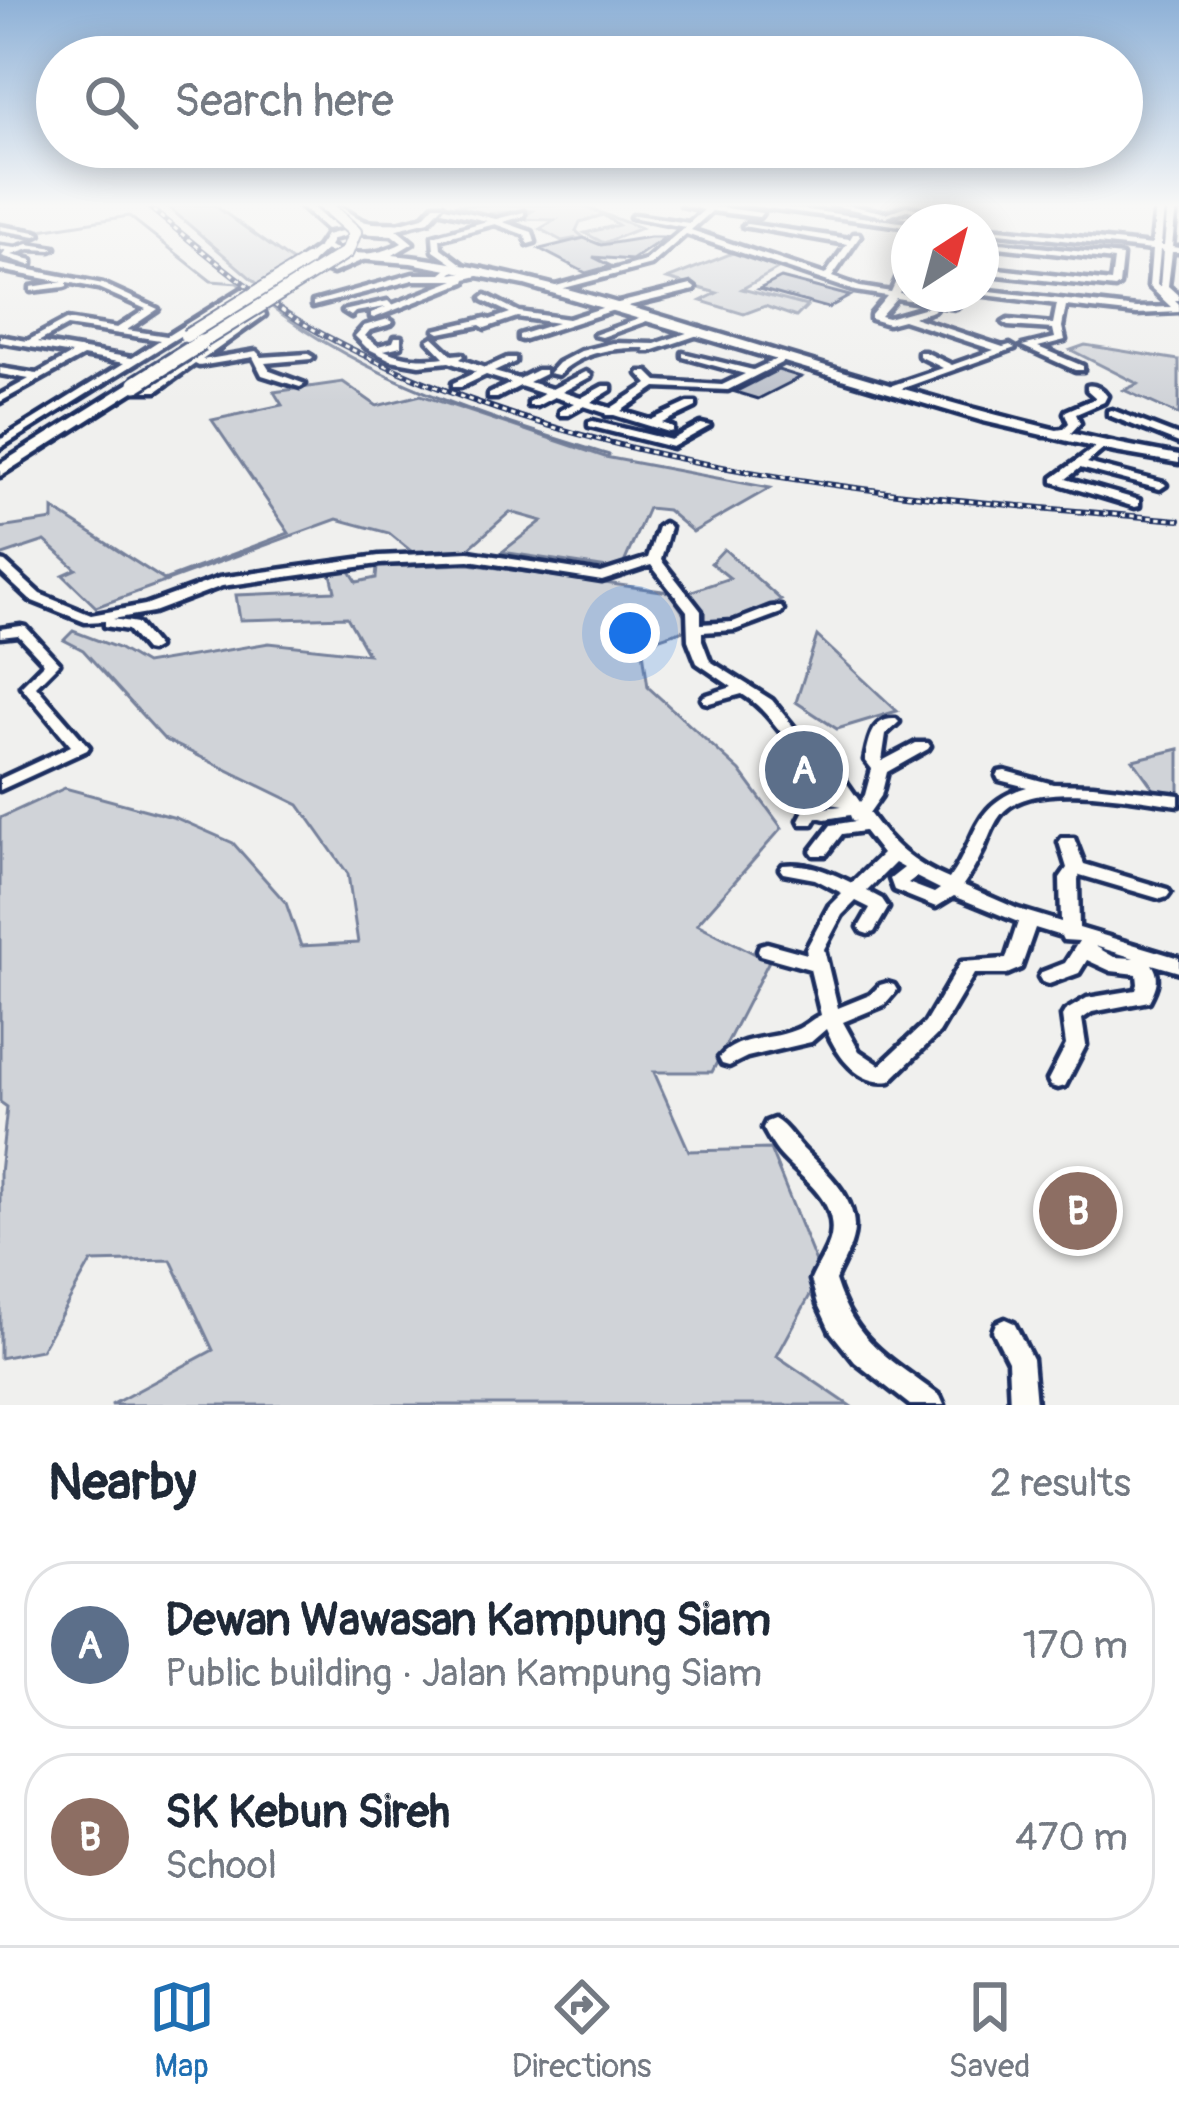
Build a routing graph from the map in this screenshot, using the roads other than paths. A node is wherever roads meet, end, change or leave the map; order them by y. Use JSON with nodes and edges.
{"nodes":[{"id":1,"x":8,"y":271,"type":"edge"},
{"id":2,"x":293,"y":271,"type":"edge"},
{"id":3,"x":306,"y":271,"type":"edge"},
{"id":4,"x":315,"y":271,"type":"edge"},
{"id":5,"x":328,"y":271,"type":"edge"},
{"id":6,"x":450,"y":271,"type":"edge"},
{"id":7,"x":459,"y":271,"type":"edge"},
{"id":8,"x":633,"y":271,"type":"edge"},
{"id":9,"x":805,"y":271,"type":"edge"},
{"id":10,"x":832,"y":271,"type":"edge"},
{"id":11,"x":999,"y":271,"type":"edge"},
{"id":12,"x":1049,"y":271,"type":"edge"},
{"id":13,"x":1117,"y":271,"type":"edge"},
{"id":14,"x":1157,"y":271,"type":"edge"},
{"id":15,"x":461,"y":275,"type":"junction"},
{"id":16,"x":1048,"y":277,"type":"junction"},
{"id":17,"x":827,"y":278,"type":"junction"},
{"id":18,"x":79,"y":281,"type":"junction"},
{"id":19,"x":1088,"y":282,"type":"junction"},
{"id":20,"x":474,"y":288,"type":"dead end"},
{"id":21,"x":692,"y":288,"type":"dead end"},
{"id":22,"x":34,"y":289,"type":"dead end"},
{"id":23,"x":584,"y":289,"type":"junction"},
{"id":24,"x":999,"y":295,"type":"edge"},
{"id":25,"x":486,"y":298,"type":"dead end"},
{"id":26,"x":408,"y":299,"type":"junction"},
{"id":27,"x":1062,"y":302,"type":"junction"},
{"id":28,"x":316,"y":304,"type":"dead end"},
{"id":29,"x":891,"y":304,"type":"edge"},
{"id":30,"x":1084,"y":304,"type":"junction"},
{"id":31,"x":501,"y":306,"type":"junction"},
{"id":32,"x":617,"y":306,"type":"junction"},
{"id":33,"x":1179,"y":307,"type":"edge"},
{"id":34,"x":478,"y":311,"type":"dead end"},
{"id":35,"x":910,"y":312,"type":"edge"},
{"id":36,"x":351,"y":313,"type":"dead end"},
{"id":37,"x":524,"y":314,"type":"junction"},
{"id":38,"x":653,"y":317,"type":"junction"},
{"id":39,"x":372,"y":319,"type":"dead end"},
{"id":40,"x":388,"y":322,"type":"dead end"},
{"id":41,"x":569,"y":322,"type":"junction"},
{"id":42,"x":1008,"y":323,"type":"dead end"},
{"id":43,"x":1057,"y":327,"type":"junction"},
{"id":44,"x":119,"y":331,"type":"junction"},
{"id":45,"x":701,"y":331,"type":"junction"},
{"id":46,"x":599,"y":335,"type":"dead end"},
{"id":47,"x":522,"y":337,"type":"dead end"},
{"id":48,"x":976,"y":338,"type":"junction"},
{"id":49,"x":0,"y":339,"type":"edge"},
{"id":50,"x":170,"y":339,"type":"junction"},
{"id":51,"x":398,"y":339,"type":"dead end"},
{"id":52,"x":957,"y":340,"type":"dead end"},
{"id":53,"x":28,"y":344,"type":"junction"},
{"id":54,"x":376,"y":349,"type":"junction"},
{"id":55,"x":81,"y":352,"type":"junction"},
{"id":56,"x":468,"y":352,"type":"dead end"},
{"id":57,"x":922,"y":354,"type":"dead end"},
{"id":58,"x":686,"y":355,"type":"dead end"},
{"id":59,"x":308,"y":358,"type":"dead end"},
{"id":60,"x":786,"y":358,"type":"junction"},
{"id":61,"x":451,"y":359,"type":"junction"},
{"id":62,"x":259,"y":360,"type":"junction"},
{"id":63,"x":511,"y":360,"type":"dead end"},
{"id":64,"x":194,"y":364,"type":"junction"},
{"id":65,"x":951,"y":368,"type":"junction"},
{"id":66,"x":1079,"y":368,"type":"dead end"},
{"id":67,"x":0,"y":371,"type":"edge"},
{"id":68,"x":485,"y":371,"type":"junction"},
{"id":69,"x":753,"y":374,"type":"junction"},
{"id":70,"x":586,"y":375,"type":"dead end"},
{"id":71,"x":38,"y":377,"type":"junction"},
{"id":72,"x":133,"y":377,"type":"junction"},
{"id":73,"x":520,"y":383,"type":"junction"},
{"id":74,"x":300,"y":384,"type":"dead end"},
{"id":75,"x":457,"y":385,"type":"dead end"},
{"id":76,"x":607,"y":388,"type":"dead end"},
{"id":77,"x":1091,"y":388,"type":"dead end"},
{"id":78,"x":890,"y":389,"type":"junction"},
{"id":79,"x":552,"y":394,"type":"junction"},
{"id":80,"x":493,"y":396,"type":"dead end"},
{"id":81,"x":0,"y":399,"type":"edge"},
{"id":82,"x":580,"y":402,"type":"junction"},
{"id":83,"x":533,"y":404,"type":"dead end"},
{"id":84,"x":692,"y":404,"type":"dead end"},
{"id":85,"x":1143,"y":408,"type":"dead end"},
{"id":86,"x":612,"y":412,"type":"junction"},
{"id":87,"x":564,"y":413,"type":"dead end"},
{"id":88,"x":1112,"y":413,"type":"dead end"},
{"id":89,"x":652,"y":424,"type":"junction"},
{"id":90,"x":1141,"y":424,"type":"junction"},
{"id":91,"x":705,"y":426,"type":"dead end"},
{"id":92,"x":669,"y":428,"type":"dead end"},
{"id":93,"x":0,"y":433,"type":"edge"},
{"id":94,"x":1044,"y":434,"type":"junction"},
{"id":95,"x":634,"y":435,"type":"junction"},
{"id":96,"x":14,"y":436,"type":"junction"},
{"id":97,"x":34,"y":440,"type":"junction"},
{"id":98,"x":1179,"y":440,"type":"edge"},
{"id":99,"x":0,"y":445,"type":"edge"},
{"id":100,"x":1101,"y":446,"type":"junction"},
{"id":101,"x":1179,"y":459,"type":"edge"},
{"id":102,"x":1078,"y":464,"type":"junction"},
{"id":103,"x":0,"y":466,"type":"edge"},
{"id":104,"x":1160,"y":485,"type":"dead end"},
{"id":105,"x":1136,"y":503,"type":"dead end"},
{"id":106,"x":664,"y":527,"type":"dead end"},
{"id":107,"x":654,"y":560,"type":"junction"},
{"id":108,"x":0,"y":565,"type":"edge"},
{"id":109,"x":776,"y":610,"type":"dead end"},
{"id":110,"x":89,"y":619,"type":"junction"},
{"id":111,"x":697,"y":628,"type":"junction"},
{"id":112,"x":0,"y":633,"type":"edge"},
{"id":113,"x":150,"y":646,"type":"dead end"},
{"id":114,"x":751,"y":688,"type":"junction"},
{"id":115,"x":709,"y":699,"type":"dead end"},
{"id":116,"x":891,"y":722,"type":"dead end"},
{"id":117,"x":922,"y":746,"type":"dead end"},
{"id":118,"x":880,"y":769,"type":"junction"},
{"id":119,"x":1005,"y":776,"type":"dead end"},
{"id":120,"x":0,"y":784,"type":"edge"},
{"id":121,"x":1057,"y":791,"type":"junction"},
{"id":122,"x":1179,"y":800,"type":"edge"},
{"id":123,"x":856,"y":813,"type":"junction"},
{"id":124,"x":810,"y":815,"type":"dead end"},
{"id":125,"x":1068,"y":842,"type":"dead end"},
{"id":126,"x":820,"y":851,"type":"dead end"},
{"id":127,"x":893,"y":854,"type":"junction"},
{"id":128,"x":789,"y":868,"type":"dead end"},
{"id":129,"x":1076,"y":868,"type":"junction"},
{"id":130,"x":949,"y":887,"type":"junction"},
{"id":131,"x":853,"y":892,"type":"junction"},
{"id":132,"x":1161,"y":892,"type":"dead end"},
{"id":133,"x":1028,"y":920,"type":"junction"},
{"id":134,"x":868,"y":927,"type":"dead end"},
{"id":135,"x":1082,"y":942,"type":"junction"},
{"id":136,"x":767,"y":950,"type":"dead end"},
{"id":137,"x":1143,"y":962,"type":"junction"},
{"id":138,"x":819,"y":964,"type":"junction"},
{"id":139,"x":1179,"y":965,"type":"edge"},
{"id":140,"x":1049,"y":977,"type":"dead end"},
{"id":141,"x":887,"y":990,"type":"dead end"},
{"id":142,"x":834,"y":1021,"type":"junction"},
{"id":143,"x":729,"y":1058,"type":"dead end"},
{"id":144,"x":1058,"y":1079,"type":"dead end"},
{"id":145,"x":775,"y":1128,"type":"dead end"},
{"id":146,"x":1005,"y":1331,"type":"dead end"},
{"id":147,"x":931,"y":1405,"type":"edge"},
{"id":148,"x":1023,"y":1405,"type":"edge"}],
"edges":[{"from":1,"to":18,"type":"street"},
{"from":2,"to":72,"type":"highway","bridge":true},
{"from":3,"to":72,"type":"highway","bridge":true},
{"from":4,"to":72,"type":"highway","bridge":true},
{"from":5,"to":72,"type":"highway","bridge":true},
{"from":6,"to":15,"type":"main road"},
{"from":7,"to":15,"type":"street"},
{"from":8,"to":23,"type":"street"},
{"from":9,"to":17,"type":"street"},
{"from":10,"to":17,"type":"street"},
{"from":11,"to":16,"type":"street"},
{"from":12,"to":16,"type":"street"},
{"from":13,"to":19,"type":"street"},
{"from":14,"to":33,"type":"street"},
{"from":15,"to":20,"type":"street"},
{"from":15,"to":23,"type":"main road"},
{"from":15,"to":26,"type":"street"},
{"from":15,"to":28,"type":"street"},
{"from":16,"to":19,"type":"street"},
{"from":17,"to":29,"type":"street"},
{"from":18,"to":22,"type":"street"},
{"from":18,"to":44,"type":"street"},
{"from":19,"to":30,"type":"street"},
{"from":21,"to":32,"type":"street"},
{"from":23,"to":32,"type":"main road"},
{"from":24,"to":27,"type":"street"},
{"from":25,"to":31,"type":"street"},
{"from":26,"to":36,"type":"street"},
{"from":26,"to":39,"type":"street"},
{"from":27,"to":30,"type":"street"},
{"from":27,"to":43,"type":"street"},
{"from":30,"to":33,"type":"street"},
{"from":31,"to":34,"type":"street"},
{"from":31,"to":37,"type":"street"},
{"from":32,"to":38,"type":"main road"},
{"from":32,"to":41,"type":"street"},
{"from":35,"to":48,"type":"street"},
{"from":37,"to":41,"type":"street"},
{"from":37,"to":61,"type":"street"},
{"from":38,"to":45,"type":"main road"},
{"from":38,"to":46,"type":"street"},
{"from":40,"to":54,"type":"street"},
{"from":41,"to":47,"type":"street"},
{"from":42,"to":43,"type":"street"},
{"from":43,"to":66,"type":"street"},
{"from":44,"to":50,"type":"street"},
{"from":44,"to":53,"type":"street"},
{"from":45,"to":60,"type":"main road"},
{"from":45,"to":73,"type":"street"},
{"from":48,"to":52,"type":"street"},
{"from":48,"to":65,"type":"street"},
{"from":49,"to":53,"type":"street"},
{"from":50,"to":64,"type":"street"},
{"from":50,"to":72,"type":"street"},
{"from":51,"to":54,"type":"street"},
{"from":53,"to":55,"type":"street"},
{"from":54,"to":61,"type":"street"},
{"from":55,"to":71,"type":"street"},
{"from":55,"to":72,"type":"street"},
{"from":56,"to":61,"type":"street"},
{"from":57,"to":65,"type":"street"},
{"from":58,"to":69,"type":"street"},
{"from":59,"to":62,"type":"street"},
{"from":60,"to":69,"type":"street"},
{"from":60,"to":78,"type":"main road"},
{"from":61,"to":68,"type":"street"},
{"from":62,"to":64,"type":"street"},
{"from":62,"to":74,"type":"street"},
{"from":63,"to":68,"type":"street"},
{"from":64,"to":72,"type":"street"},
{"from":65,"to":78,"type":"street"},
{"from":67,"to":71,"type":"street"},
{"from":68,"to":73,"type":"street"},
{"from":68,"to":75,"type":"street"},
{"from":69,"to":86,"type":"street"},
{"from":70,"to":79,"type":"street"},
{"from":71,"to":81,"type":"street"},
{"from":72,"to":96,"type":"street"},
{"from":72,"to":97,"type":"highway"},
{"from":72,"to":103,"type":"highway"},
{"from":73,"to":79,"type":"street"},
{"from":73,"to":80,"type":"street"},
{"from":76,"to":82,"type":"street"},
{"from":77,"to":94,"type":"street"},
{"from":78,"to":94,"type":"main road"},
{"from":79,"to":82,"type":"street"},
{"from":79,"to":83,"type":"street"},
{"from":82,"to":86,"type":"street"},
{"from":82,"to":87,"type":"street"},
{"from":84,"to":89,"type":"street"},
{"from":85,"to":90,"type":"street"},
{"from":86,"to":89,"type":"street"},
{"from":86,"to":95,"type":"street"},
{"from":88,"to":90,"type":"street"},
{"from":89,"to":92,"type":"street"},
{"from":89,"to":95,"type":"street"},
{"from":90,"to":98,"type":"street"},
{"from":91,"to":95,"type":"street"},
{"from":93,"to":96,"type":"street"},
{"from":94,"to":100,"type":"main road"},
{"from":96,"to":97,"type":"street"},
{"from":96,"to":99,"type":"street"},
{"from":97,"to":103,"type":"highway"},
{"from":100,"to":101,"type":"main road"},
{"from":100,"to":102,"type":"street"},
{"from":102,"to":104,"type":"street"},
{"from":102,"to":105,"type":"street"},
{"from":106,"to":107,"type":"street"},
{"from":107,"to":110,"type":"street"},
{"from":107,"to":111,"type":"street"},
{"from":108,"to":110,"type":"street"},
{"from":109,"to":111,"type":"street"},
{"from":110,"to":113,"type":"street"},
{"from":111,"to":114,"type":"street"},
{"from":112,"to":120,"type":"street"},
{"from":114,"to":115,"type":"street"},
{"from":114,"to":123,"type":"street"},
{"from":116,"to":118,"type":"street"},
{"from":117,"to":118,"type":"street"},
{"from":118,"to":123,"type":"street"},
{"from":119,"to":121,"type":"street"},
{"from":121,"to":122,"type":"street"},
{"from":121,"to":130,"type":"street"},
{"from":123,"to":124,"type":"street"},
{"from":123,"to":126,"type":"street"},
{"from":123,"to":127,"type":"street"},
{"from":125,"to":129,"type":"street"},
{"from":127,"to":130,"type":"street"},
{"from":127,"to":131,"type":"street"},
{"from":128,"to":131,"type":"street"},
{"from":129,"to":132,"type":"street"},
{"from":129,"to":135,"type":"street"},
{"from":130,"to":133,"type":"street"},
{"from":131,"to":134,"type":"street"},
{"from":131,"to":138,"type":"street"},
{"from":133,"to":135,"type":"street"},
{"from":133,"to":142,"type":"street"},
{"from":135,"to":137,"type":"street"},
{"from":135,"to":140,"type":"street"},
{"from":136,"to":138,"type":"street"},
{"from":137,"to":139,"type":"street"},
{"from":137,"to":144,"type":"street"},
{"from":138,"to":142,"type":"street"},
{"from":141,"to":142,"type":"street"},
{"from":142,"to":143,"type":"street"},
{"from":145,"to":147,"type":"street"},
{"from":146,"to":148,"type":"street"}]}
